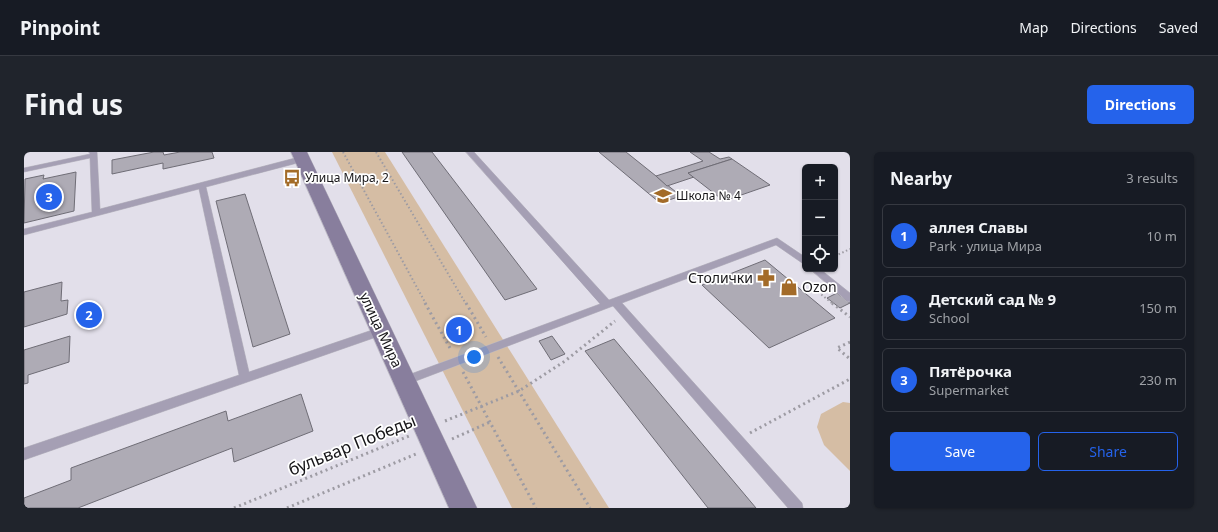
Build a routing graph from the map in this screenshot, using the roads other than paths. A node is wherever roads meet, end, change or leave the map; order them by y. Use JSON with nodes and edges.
{"nodes":[{"id":1,"x":470,"y":152,"type":"edge"},
{"id":2,"x":93,"y":154,"type":"edge"},
{"id":3,"x":301,"y":156,"type":"edge"},
{"id":4,"x":24,"y":170,"type":"edge"},
{"id":5,"x":202,"y":186,"type":"junction"},
{"id":6,"x":96,"y":214,"type":"junction"},
{"id":7,"x":24,"y":232,"type":"edge"},
{"id":8,"x":802,"y":260,"type":"edge"},
{"id":9,"x":818,"y":272,"type":"edge"},
{"id":10,"x":850,"y":298,"type":"edge"},
{"id":11,"x":611,"y":303,"type":"junction"},
{"id":12,"x":381,"y":331,"type":"junction"},
{"id":13,"x":245,"y":378,"type":"junction"},
{"id":14,"x":404,"y":381,"type":"junction"},
{"id":15,"x":24,"y":454,"type":"edge"},
{"id":16,"x":463,"y":508,"type":"edge"},
{"id":17,"x":797,"y":508,"type":"edge"}],
"edges":[{"from":1,"to":11,"type":"lane"},
{"from":2,"to":4,"type":"lane"},
{"from":2,"to":6,"type":"lane"},
{"from":3,"to":5,"type":"lane"},
{"from":3,"to":12,"type":"main road","name":"улица Мира"},
{"from":5,"to":6,"type":"lane"},
{"from":5,"to":13,"type":"lane"},
{"from":6,"to":7,"type":"lane"},
{"from":8,"to":11,"type":"lane"},
{"from":9,"to":10,"type":"lane"},
{"from":11,"to":14,"type":"lane"},
{"from":11,"to":17,"type":"lane"},
{"from":12,"to":13,"type":"lane"},
{"from":12,"to":14,"type":"main road","name":"улица Мира"},
{"from":13,"to":15,"type":"lane"},
{"from":14,"to":16,"type":"main road","name":"улица Мира"}]}
